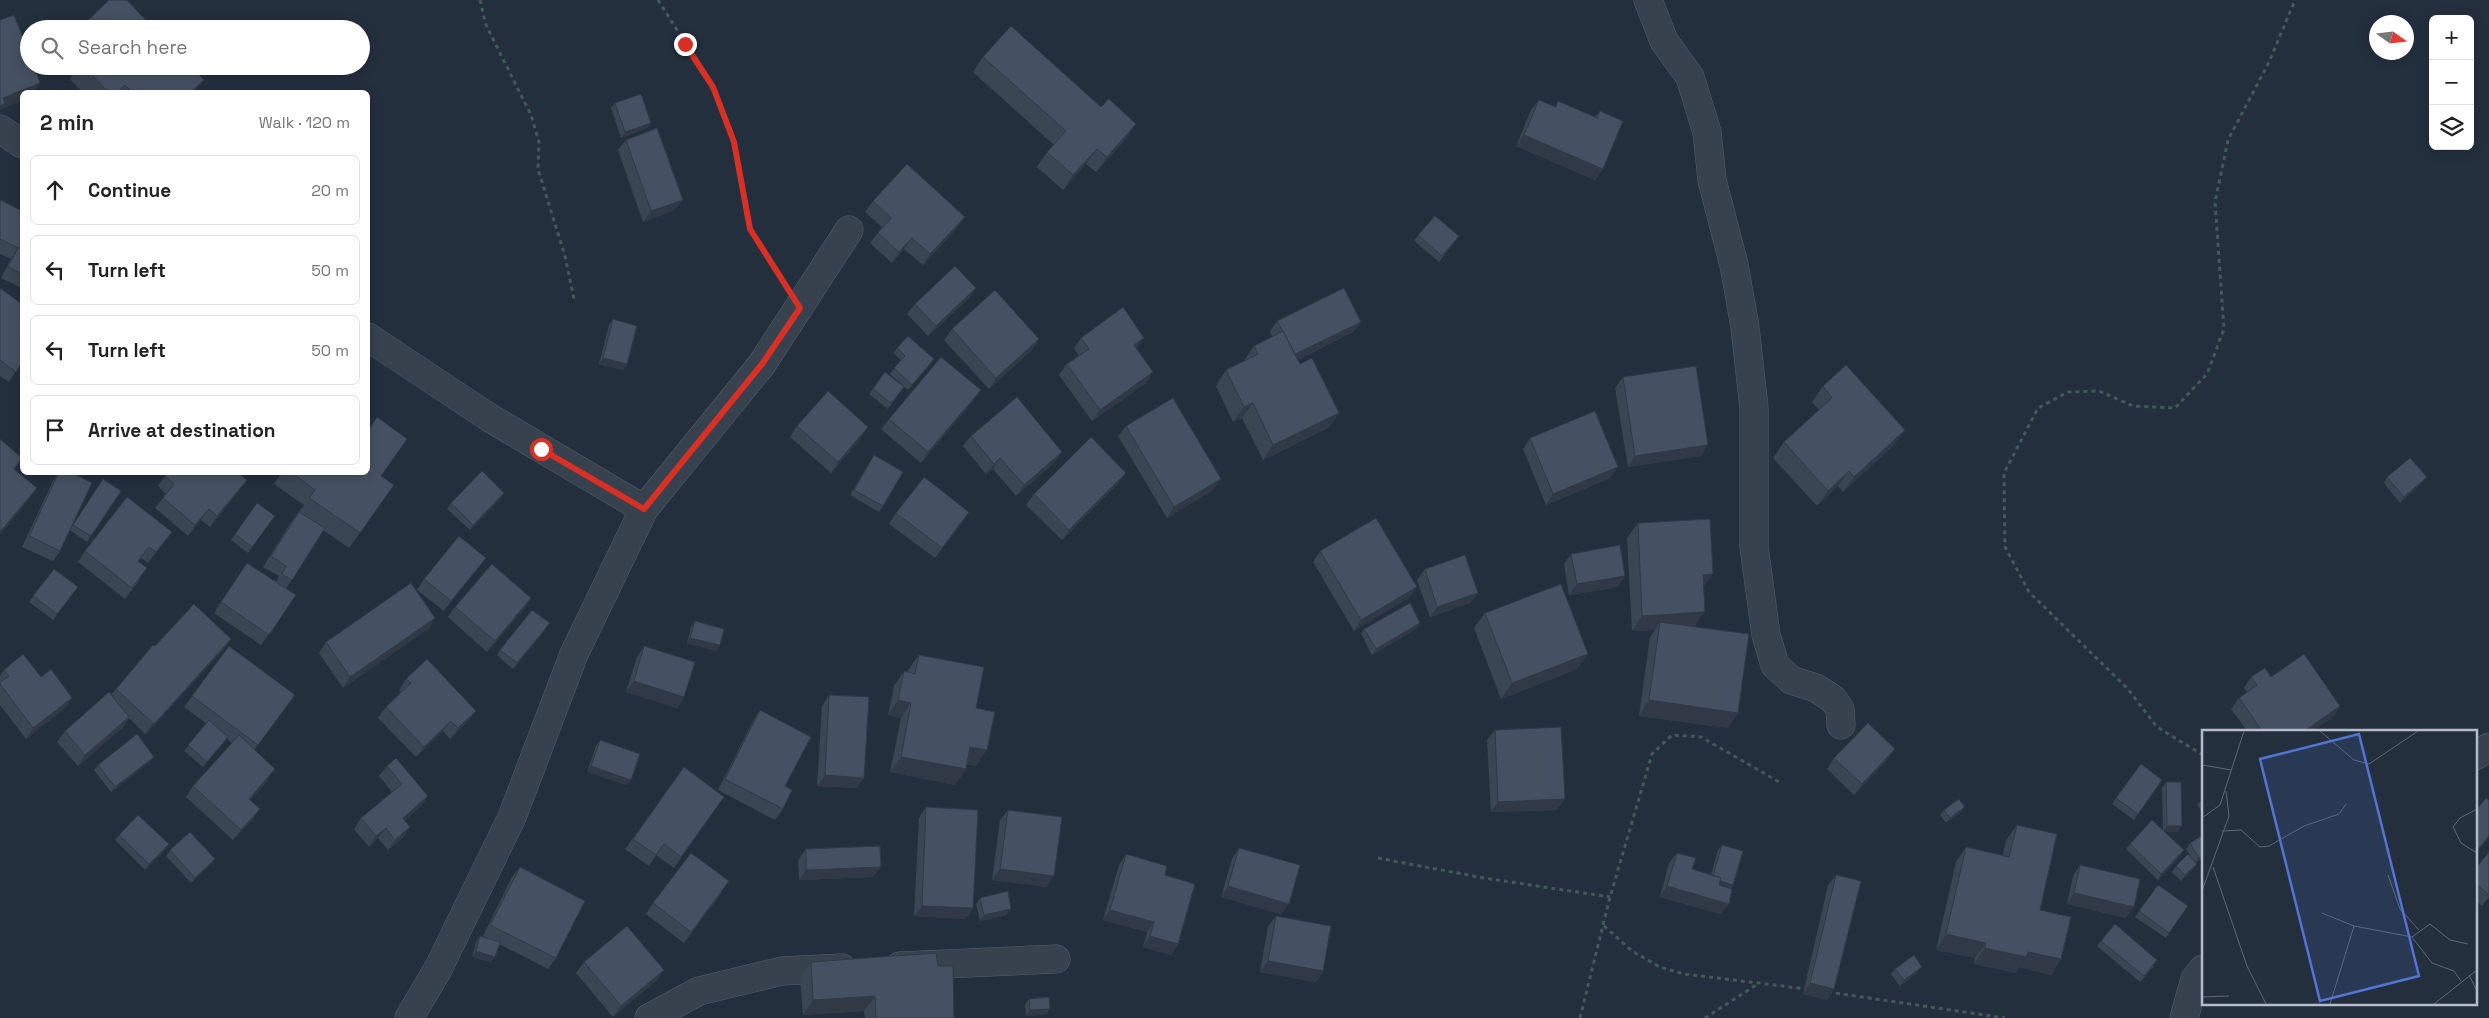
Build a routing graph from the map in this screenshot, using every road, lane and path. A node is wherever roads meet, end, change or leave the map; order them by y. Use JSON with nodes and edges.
{"nodes":[{"id":1,"x":480,"y":0,"type":"edge"},
{"id":2,"x":658,"y":0,"type":"edge"},
{"id":3,"x":1648,"y":0,"type":"edge"},
{"id":4,"x":2295,"y":0,"type":"edge"},
{"id":5,"x":0,"y":129,"type":"edge"},
{"id":6,"x":20,"y":143,"type":"edge"},
{"id":7,"x":849,"y":230,"type":"dead end"},
{"id":8,"x":574,"y":299,"type":"dead end"},
{"id":9,"x":800,"y":308,"type":"junction"},
{"id":10,"x":370,"y":338,"type":"edge"},
{"id":11,"x":644,"y":509,"type":"junction"},
{"id":12,"x":1841,"y":725,"type":"dead end"},
{"id":13,"x":2489,"y":747,"type":"edge"},
{"id":14,"x":2202,"y":754,"type":"edge"},
{"id":15,"x":2476,"y":755,"type":"edge"},
{"id":16,"x":1779,"y":782,"type":"dead end"},
{"id":17,"x":1378,"y":858,"type":"dead end"},
{"id":18,"x":1610,"y":897,"type":"junction"},
{"id":19,"x":1604,"y":926,"type":"junction"},
{"id":20,"x":1056,"y":959,"type":"dead end"},
{"id":21,"x":2202,"y":971,"type":"edge"},
{"id":22,"x":1759,"y":983,"type":"junction"},
{"id":23,"x":1808,"y":990,"type":"edge"},
{"id":24,"x":1818,"y":991,"type":"edge"},
{"id":25,"x":409,"y":1018,"type":"edge"},
{"id":26,"x":649,"y":1018,"type":"edge"},
{"id":27,"x":1580,"y":1018,"type":"edge"},
{"id":28,"x":1705,"y":1018,"type":"edge"},
{"id":29,"x":2005,"y":1018,"type":"edge"},
{"id":30,"x":2184,"y":1018,"type":"edge"}],
"edges":[{"from":1,"to":8,"type":"path"},
{"from":2,"to":9,"type":"path"},
{"from":3,"to":12,"type":"street"},
{"from":4,"to":14,"type":"path"},
{"from":5,"to":6,"type":"street"},
{"from":7,"to":9,"type":"street"},
{"from":9,"to":11,"type":"street"},
{"from":10,"to":11,"type":"street"},
{"from":11,"to":25,"type":"street"},
{"from":13,"to":15,"type":"street"},
{"from":16,"to":18,"type":"path"},
{"from":17,"to":18,"type":"path"},
{"from":18,"to":19,"type":"path"},
{"from":19,"to":22,"type":"path"},
{"from":19,"to":27,"type":"path"},
{"from":20,"to":26,"type":"street"},
{"from":21,"to":30,"type":"street"},
{"from":22,"to":23,"type":"path"},
{"from":22,"to":28,"type":"path"},
{"from":24,"to":29,"type":"path"}]}
